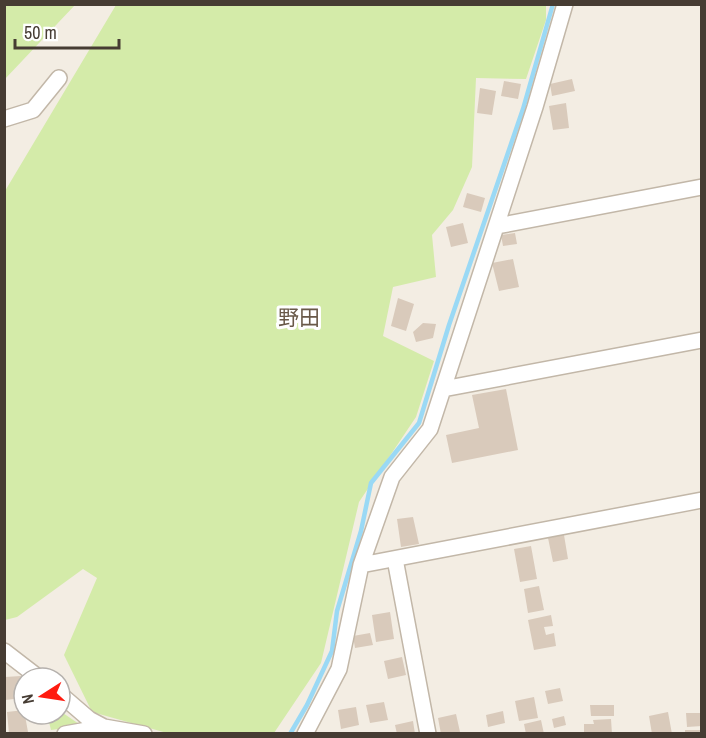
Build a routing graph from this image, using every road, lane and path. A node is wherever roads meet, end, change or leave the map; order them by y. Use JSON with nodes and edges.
{"nodes":[{"id":1,"x":565,"y":4,"type":"edge"},
{"id":2,"x":59,"y":78,"type":"dead end"},
{"id":3,"x":4,"y":119,"type":"edge"},
{"id":4,"x":702,"y":187,"type":"edge"},
{"id":5,"x":496,"y":226,"type":"junction"},
{"id":6,"x":702,"y":340,"type":"edge"},
{"id":7,"x":443,"y":388,"type":"junction"},
{"id":8,"x":702,"y":500,"type":"edge"},
{"id":9,"x":395,"y":559,"type":"junction"},
{"id":10,"x":361,"y":565,"type":"junction"},
{"id":11,"x":4,"y":651,"type":"edge"},
{"id":12,"x":23,"y":666,"type":"edge"},
{"id":13,"x":72,"y":704,"type":"edge"},
{"id":14,"x":104,"y":727,"type":"junction"},
{"id":15,"x":65,"y":734,"type":"edge"},
{"id":16,"x":144,"y":734,"type":"edge"},
{"id":17,"x":305,"y":734,"type":"edge"},
{"id":18,"x":428,"y":734,"type":"edge"}],
"edges":[{"from":1,"to":5,"type":"street"},
{"from":2,"to":3,"type":"street"},
{"from":4,"to":5,"type":"street"},
{"from":5,"to":7,"type":"street"},
{"from":6,"to":7,"type":"street"},
{"from":7,"to":10,"type":"street"},
{"from":8,"to":9,"type":"street"},
{"from":9,"to":10,"type":"street"},
{"from":9,"to":18,"type":"street"},
{"from":10,"to":17,"type":"street"},
{"from":11,"to":12,"type":"street"},
{"from":13,"to":14,"type":"street"},
{"from":14,"to":15,"type":"street"},
{"from":14,"to":16,"type":"street"}]}
